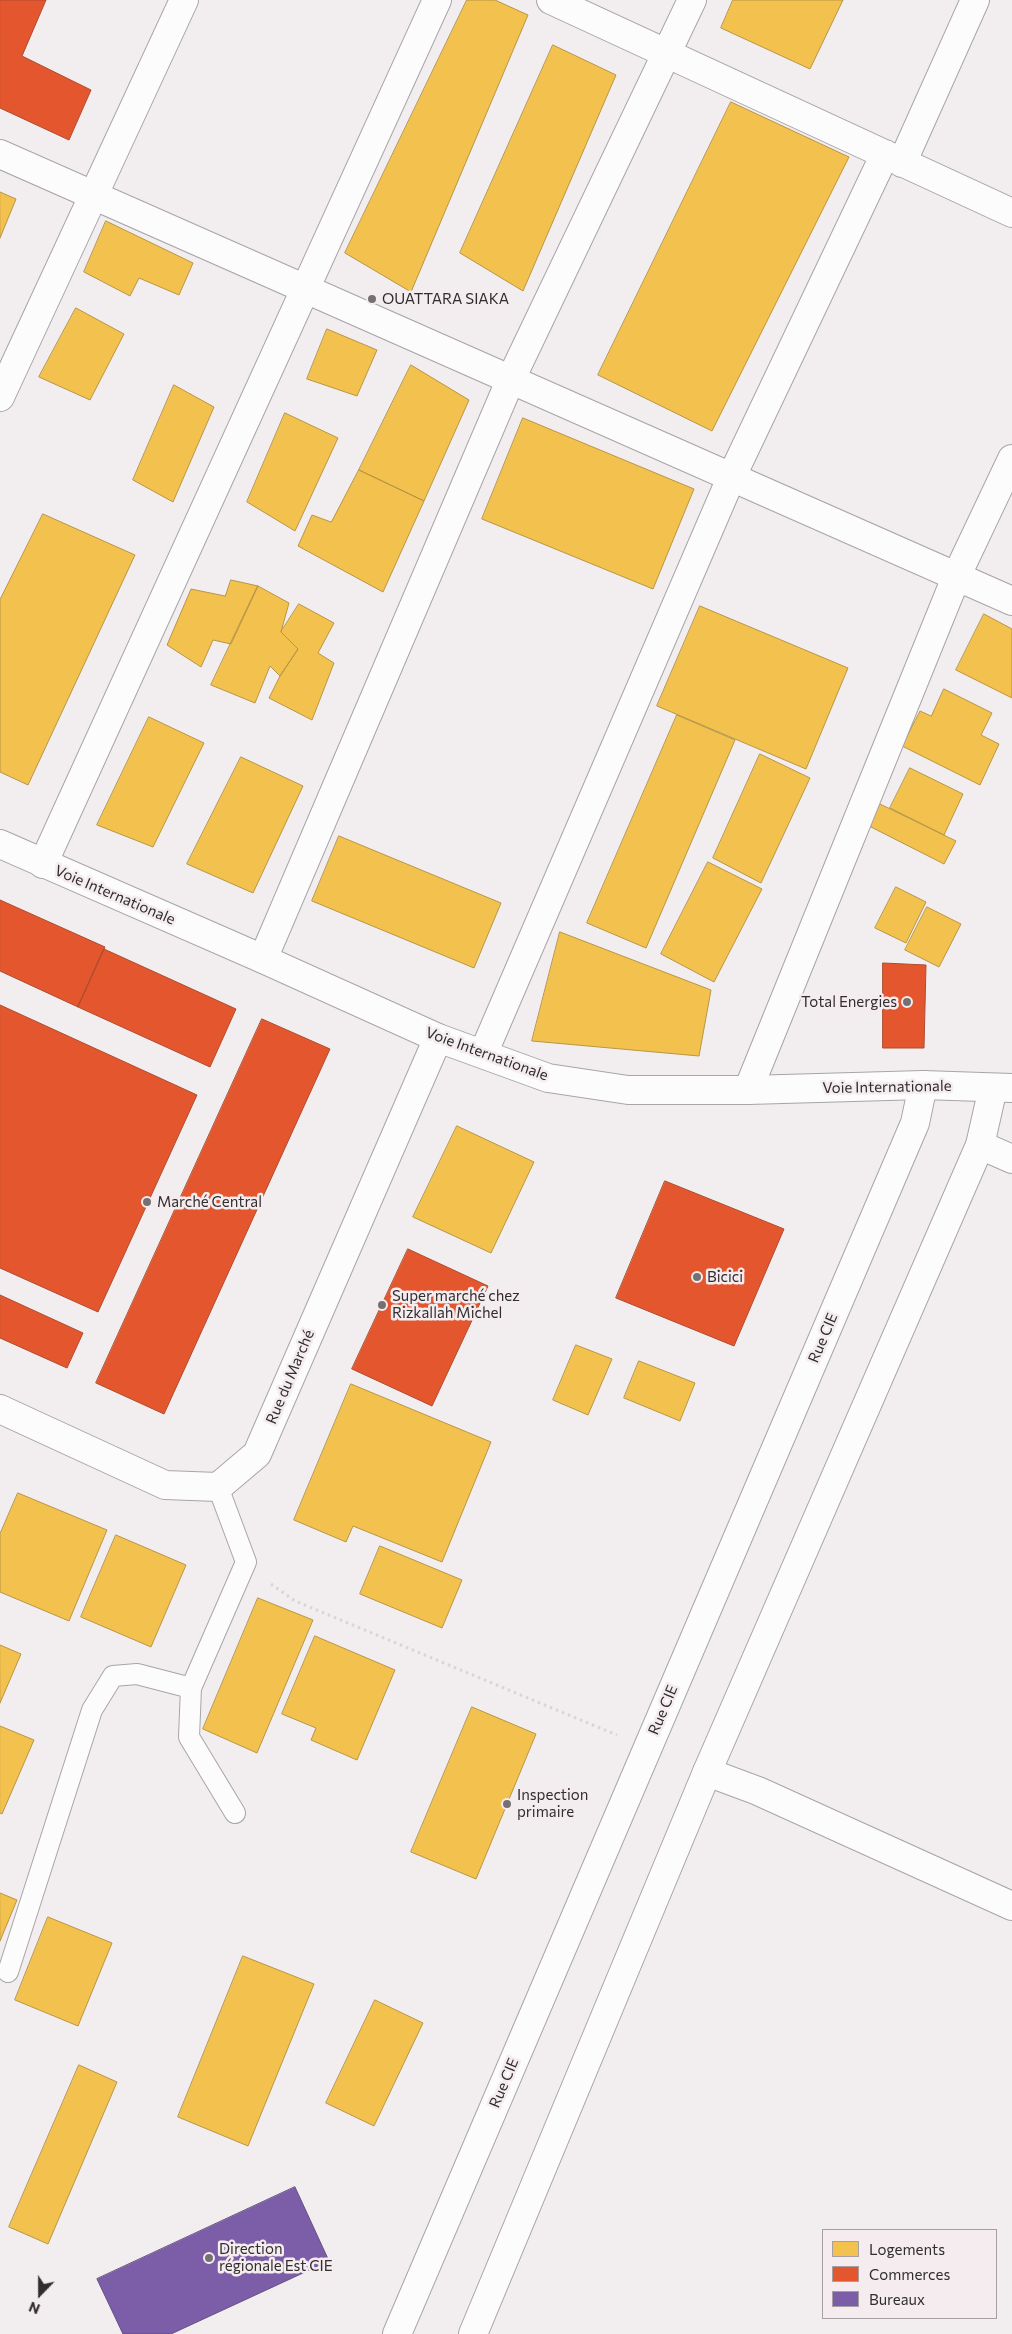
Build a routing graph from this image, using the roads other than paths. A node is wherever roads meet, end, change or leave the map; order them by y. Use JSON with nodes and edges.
{"nodes":[{"id":1,"x":184,"y":0,"type":"edge"},
{"id":2,"x":436,"y":0,"type":"edge"},
{"id":3,"x":551,"y":0,"type":"edge"},
{"id":4,"x":692,"y":0,"type":"edge"},
{"id":5,"x":975,"y":0,"type":"edge"},
{"id":6,"x":666,"y":55,"type":"junction"},
{"id":7,"x":0,"y":154,"type":"edge"},
{"id":8,"x":893,"y":159,"type":"junction"},
{"id":9,"x":93,"y":196,"type":"junction"},
{"id":10,"x":1012,"y":213,"type":"edge"},
{"id":11,"x":303,"y":289,"type":"junction"},
{"id":12,"x":510,"y":381,"type":"junction"},
{"id":13,"x":0,"y":397,"type":"edge"},
{"id":14,"x":1012,"y":459,"type":"edge"},
{"id":15,"x":731,"y":478,"type":"junction"},
{"id":16,"x":958,"y":575,"type":"junction"},
{"id":17,"x":1012,"y":601,"type":"edge"},
{"id":18,"x":0,"y":844,"type":"edge"},
{"id":19,"x":42,"y":864,"type":"junction"},
{"id":20,"x":264,"y":959,"type":"junction"},
{"id":21,"x":438,"y":1038,"type":"junction"},
{"id":22,"x":483,"y":1054,"type":"junction"},
{"id":23,"x":923,"y":1085,"type":"junction"},
{"id":24,"x":1002,"y":1088,"type":"edge"},
{"id":25,"x":748,"y":1090,"type":"junction"},
{"id":26,"x":980,"y":1145,"type":"junction"},
{"id":27,"x":1012,"y":1159,"type":"edge"},
{"id":28,"x":0,"y":1409,"type":"edge"},
{"id":29,"x":218,"y":1487,"type":"junction"},
{"id":30,"x":191,"y":1688,"type":"junction"},
{"id":31,"x":706,"y":1772,"type":"junction"},
{"id":32,"x":235,"y":1813,"type":"dead end"},
{"id":33,"x":1012,"y":1906,"type":"edge"},
{"id":34,"x":8,"y":1972,"type":"dead end"},
{"id":35,"x":398,"y":2334,"type":"edge"},
{"id":36,"x":474,"y":2334,"type":"edge"}],
"edges":[{"from":1,"to":9,"type":"street"},
{"from":2,"to":11,"type":"street"},
{"from":3,"to":6,"type":"street"},
{"from":4,"to":6,"type":"street"},
{"from":5,"to":8,"type":"street"},
{"from":6,"to":8,"type":"street"},
{"from":6,"to":12,"type":"street"},
{"from":7,"to":9,"type":"street"},
{"from":8,"to":10,"type":"street"},
{"from":8,"to":15,"type":"street"},
{"from":9,"to":11,"type":"street"},
{"from":9,"to":13,"type":"street"},
{"from":11,"to":12,"type":"street"},
{"from":11,"to":19,"type":"street"},
{"from":12,"to":15,"type":"street"},
{"from":12,"to":20,"type":"street"},
{"from":14,"to":16,"type":"street"},
{"from":15,"to":16,"type":"street"},
{"from":15,"to":22,"type":"street"},
{"from":16,"to":17,"type":"street"},
{"from":16,"to":25,"type":"street"},
{"from":18,"to":19,"type":"street","name":"Voie Internationale"},
{"from":19,"to":20,"type":"street","name":"Voie Internationale"},
{"from":20,"to":21,"type":"street","name":"Voie Internationale"},
{"from":21,"to":22,"type":"street","name":"Voie Internationale"},
{"from":21,"to":29,"type":"street","name":"Rue du Marché"},
{"from":22,"to":25,"type":"street","name":"Voie Internationale"},
{"from":23,"to":24,"type":"street","name":"Voie Internationale"},
{"from":23,"to":25,"type":"street","name":"Voie Internationale"},
{"from":23,"to":35,"type":"street","name":"Rue CIE"},
{"from":24,"to":26,"type":"street"},
{"from":26,"to":27,"type":"street"},
{"from":26,"to":31,"type":"street"},
{"from":28,"to":29,"type":"street"},
{"from":29,"to":30,"type":"lane"},
{"from":30,"to":32,"type":"lane"},
{"from":30,"to":34,"type":"lane"},
{"from":31,"to":33,"type":"street"},
{"from":31,"to":36,"type":"street"}]}
